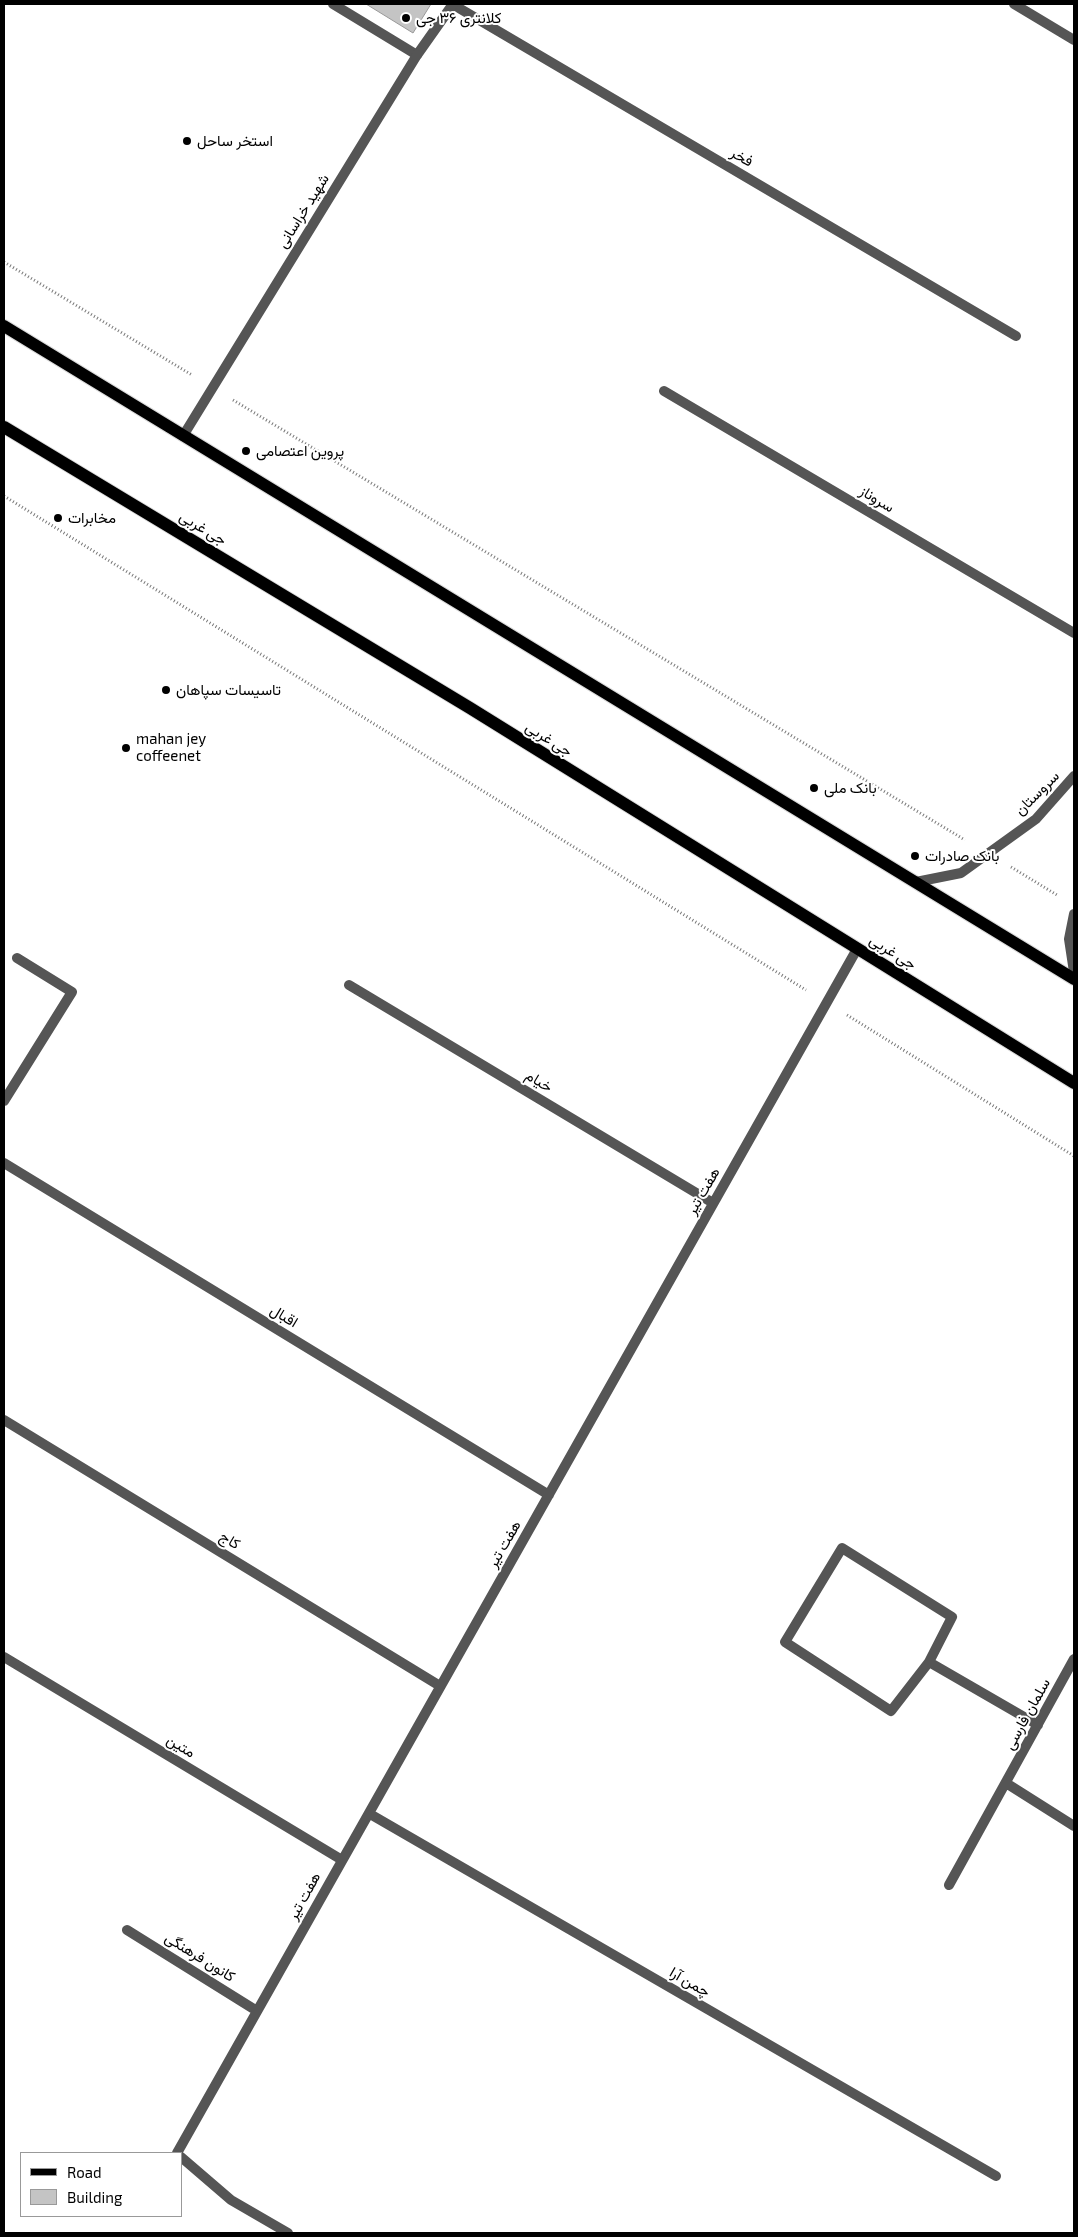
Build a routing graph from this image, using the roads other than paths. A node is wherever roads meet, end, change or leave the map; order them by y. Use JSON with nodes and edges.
{"nodes":[{"id":1,"x":333,"y":4,"type":"edge"},
{"id":2,"x":453,"y":4,"type":"edge"},
{"id":3,"x":1014,"y":4,"type":"edge"},
{"id":4,"x":1074,"y":40,"type":"edge"},
{"id":5,"x":417,"y":55,"type":"junction"},
{"id":6,"x":4,"y":326,"type":"edge"},
{"id":7,"x":1016,"y":336,"type":"dead end"},
{"id":8,"x":664,"y":391,"type":"dead end"},
{"id":9,"x":4,"y":427,"type":"edge"},
{"id":10,"x":182,"y":436,"type":"junction"},
{"id":11,"x":1074,"y":633,"type":"edge"},
{"id":12,"x":1074,"y":776,"type":"edge"},
{"id":13,"x":916,"y":882,"type":"junction"},
{"id":14,"x":1074,"y":914,"type":"edge"},
{"id":15,"x":857,"y":949,"type":"junction"},
{"id":16,"x":17,"y":958,"type":"dead end"},
{"id":17,"x":1074,"y":972,"type":"edge"},
{"id":18,"x":1074,"y":979,"type":"edge"},
{"id":19,"x":349,"y":985,"type":"dead end"},
{"id":20,"x":1074,"y":1083,"type":"edge"},
{"id":21,"x":4,"y":1100,"type":"edge"},
{"id":22,"x":4,"y":1163,"type":"edge"},
{"id":23,"x":713,"y":1203,"type":"junction"},
{"id":24,"x":4,"y":1420,"type":"edge"},
{"id":25,"x":549,"y":1495,"type":"junction"},
{"id":26,"x":4,"y":1657,"type":"edge"},
{"id":27,"x":1074,"y":1659,"type":"edge"},
{"id":28,"x":929,"y":1662,"type":"junction"},
{"id":29,"x":440,"y":1686,"type":"junction"},
{"id":30,"x":1038,"y":1725,"type":"junction"},
{"id":31,"x":1006,"y":1783,"type":"junction"},
{"id":32,"x":370,"y":1814,"type":"junction"},
{"id":33,"x":1074,"y":1826,"type":"edge"},
{"id":34,"x":342,"y":1860,"type":"junction"},
{"id":35,"x":949,"y":1885,"type":"dead end"},
{"id":36,"x":127,"y":1930,"type":"dead end"},
{"id":37,"x":257,"y":2010,"type":"junction"},
{"id":38,"x":178,"y":2152,"type":"edge"},
{"id":39,"x":182,"y":2158,"type":"edge"},
{"id":40,"x":996,"y":2176,"type":"dead end"},
{"id":41,"x":288,"y":2233,"type":"edge"}],
"edges":[{"from":1,"to":5,"type":"street"},
{"from":2,"to":5,"type":"street","name":"شهید خراسانی"},
{"from":2,"to":7,"type":"street","name":"فخر"},
{"from":3,"to":4,"type":"street"},
{"from":5,"to":10,"type":"street","name":"شهید خراسانی"},
{"from":6,"to":10,"type":"main road"},
{"from":8,"to":11,"type":"street","name":"سروناز"},
{"from":9,"to":15,"type":"main road","name":"جی غربی"},
{"from":10,"to":13,"type":"main road"},
{"from":12,"to":13,"type":"street","name":"سروستان"},
{"from":13,"to":18,"type":"main road"},
{"from":14,"to":17,"type":"street"},
{"from":15,"to":20,"type":"main road","name":"جی غربی"},
{"from":15,"to":23,"type":"street","name":"هفت تیر"},
{"from":16,"to":21,"type":"street"},
{"from":19,"to":23,"type":"street","name":"خیام"},
{"from":22,"to":25,"type":"street","name":"اقبال"},
{"from":23,"to":25,"type":"street","name":"هفت تیر"},
{"from":24,"to":29,"type":"street","name":"کاج"},
{"from":25,"to":29,"type":"street","name":"هفت تیر"},
{"from":26,"to":34,"type":"street","name":"متین"},
{"from":27,"to":30,"type":"street","name":"سلمان فارسی"},
{"from":28,"to":28,"type":"street"},
{"from":28,"to":30,"type":"street"},
{"from":29,"to":32,"type":"street","name":"هفت تیر"},
{"from":30,"to":31,"type":"street","name":"سلمان فارسی"},
{"from":31,"to":33,"type":"street"},
{"from":31,"to":35,"type":"street","name":"سلمان فارسی"},
{"from":32,"to":34,"type":"street","name":"هفت تیر"},
{"from":32,"to":40,"type":"street","name":"چمن آرا"},
{"from":34,"to":37,"type":"street","name":"هفت تیر"},
{"from":36,"to":37,"type":"street","name":"کانون فرهنگی"},
{"from":37,"to":38,"type":"street","name":"هفت تیر"},
{"from":39,"to":41,"type":"street"}]}
